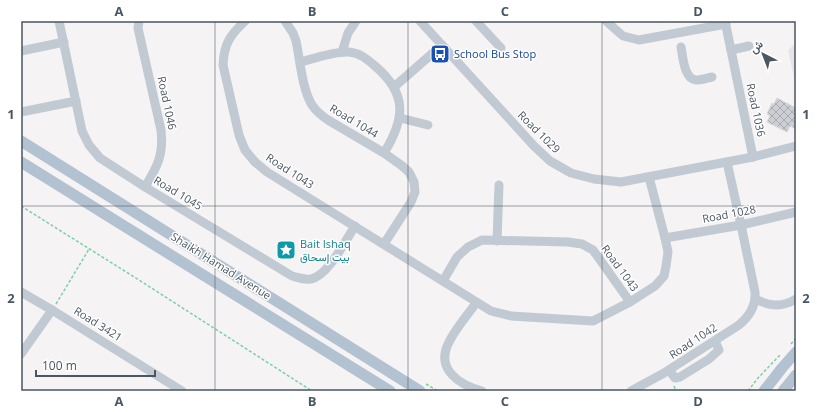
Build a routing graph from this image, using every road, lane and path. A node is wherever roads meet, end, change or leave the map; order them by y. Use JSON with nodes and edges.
{"nodes":[{"id":1,"x":59,"y":21,"type":"edge"},
{"id":2,"x":140,"y":21,"type":"edge"},
{"id":3,"x":245,"y":21,"type":"edge"},
{"id":4,"x":285,"y":21,"type":"edge"},
{"id":5,"x":356,"y":21,"type":"edge"},
{"id":6,"x":420,"y":21,"type":"edge"},
{"id":7,"x":476,"y":21,"type":"edge"},
{"id":8,"x":606,"y":21,"type":"edge"},
{"id":9,"x":726,"y":22,"type":"edge"},
{"id":10,"x":700,"y":25,"type":"edge"},
{"id":11,"x":64,"y":42,"type":"junction"},
{"id":12,"x":442,"y":45,"type":"junction"},
{"id":13,"x":750,"y":46,"type":"dead end"},
{"id":14,"x":681,"y":47,"type":"dead end"},
{"id":15,"x":501,"y":48,"type":"dead end"},
{"id":16,"x":731,"y":50,"type":"junction"},
{"id":17,"x":21,"y":51,"type":"edge"},
{"id":18,"x":342,"y":52,"type":"junction"},
{"id":19,"x":301,"y":62,"type":"junction"},
{"id":20,"x":712,"y":77,"type":"dead end"},
{"id":21,"x":394,"y":87,"type":"junction"},
{"id":22,"x":76,"y":100,"type":"junction"},
{"id":23,"x":21,"y":112,"type":"edge"},
{"id":24,"x":400,"y":118,"type":"junction"},
{"id":25,"x":428,"y":125,"type":"dead end"},
{"id":26,"x":21,"y":141,"type":"edge"},
{"id":27,"x":796,"y":146,"type":"edge"},
{"id":28,"x":384,"y":153,"type":"junction"},
{"id":29,"x":753,"y":157,"type":"junction"},
{"id":30,"x":21,"y":162,"type":"edge"},
{"id":31,"x":727,"y":162,"type":"junction"},
{"id":32,"x":649,"y":177,"type":"junction"},
{"id":33,"x":499,"y":185,"type":"dead end"},
{"id":34,"x":145,"y":187,"type":"junction"},
{"id":35,"x":21,"y":206,"type":"edge"},
{"id":36,"x":796,"y":212,"type":"edge"},
{"id":37,"x":742,"y":225,"type":"junction"},
{"id":38,"x":355,"y":226,"type":"junction"},
{"id":39,"x":665,"y":238,"type":"junction"},
{"id":40,"x":497,"y":241,"type":"junction"},
{"id":41,"x":384,"y":244,"type":"junction"},
{"id":42,"x":89,"y":249,"type":"junction"},
{"id":43,"x":443,"y":281,"type":"junction"},
{"id":44,"x":21,"y":292,"type":"edge"},
{"id":45,"x":755,"y":299,"type":"junction"},
{"id":46,"x":796,"y":299,"type":"edge"},
{"id":47,"x":476,"y":302,"type":"junction"},
{"id":48,"x":630,"y":302,"type":"junction"},
{"id":49,"x":52,"y":310,"type":"junction"},
{"id":50,"x":796,"y":338,"type":"edge"},
{"id":51,"x":793,"y":348,"type":"edge"},
{"id":52,"x":21,"y":354,"type":"edge"},
{"id":53,"x":780,"y":355,"type":"dead end"},
{"id":54,"x":796,"y":375,"type":"edge"},
{"id":55,"x":179,"y":390,"type":"edge"},
{"id":56,"x":471,"y":390,"type":"edge"},
{"id":57,"x":312,"y":391,"type":"edge"},
{"id":58,"x":390,"y":391,"type":"edge"},
{"id":59,"x":420,"y":391,"type":"edge"},
{"id":60,"x":482,"y":391,"type":"edge"},
{"id":61,"x":631,"y":391,"type":"edge"},
{"id":62,"x":748,"y":391,"type":"edge"},
{"id":63,"x":764,"y":391,"type":"edge"},
{"id":64,"x":783,"y":391,"type":"edge"}],
"edges":[{"from":1,"to":11,"type":"street","name":"Road 1045"},
{"from":2,"to":34,"type":"street","name":"Road 1046"},
{"from":3,"to":38,"type":"street","name":"Road 1043"},
{"from":4,"to":19,"type":"street","name":"Road 1044"},
{"from":5,"to":18,"type":"street"},
{"from":6,"to":12,"type":"street","name":"Road 1029"},
{"from":7,"to":15,"type":"street"},
{"from":8,"to":10,"type":"street"},
{"from":9,"to":10,"type":"street"},
{"from":9,"to":16,"type":"street","name":"Road 1036"},
{"from":11,"to":17,"type":"street"},
{"from":11,"to":22,"type":"street","name":"Road 1045"},
{"from":12,"to":21,"type":"street"},
{"from":12,"to":32,"type":"street","name":"Road 1029"},
{"from":13,"to":16,"type":"street"},
{"from":14,"to":20,"type":"street"},
{"from":16,"to":29,"type":"street","name":"Road 1036"},
{"from":18,"to":19,"type":"street","name":"Road 1044"},
{"from":18,"to":21,"type":"street","name":"Road 1044"},
{"from":19,"to":28,"type":"street","name":"Road 1044"},
{"from":21,"to":24,"type":"street","name":"Road 1044"},
{"from":22,"to":23,"type":"street"},
{"from":22,"to":34,"type":"street","name":"Road 1045"},
{"from":24,"to":25,"type":"street"},
{"from":24,"to":28,"type":"street","name":"Road 1044"},
{"from":26,"to":59,"type":"main road","name":"Shaikh Hamad Avenue"},
{"from":27,"to":29,"type":"street","name":"Road 1029"},
{"from":28,"to":41,"type":"street","name":"Road 1044"},
{"from":29,"to":31,"type":"street","name":"Road 1029"},
{"from":30,"to":58,"type":"main road","name":"Shaikh Hamad Avenue"},
{"from":31,"to":32,"type":"street","name":"Road 1029"},
{"from":31,"to":37,"type":"street","name":"Road 1042"},
{"from":32,"to":39,"type":"street","name":"Road 1043"},
{"from":33,"to":40,"type":"street"},
{"from":34,"to":38,"type":"street","name":"Road 1045"},
{"from":35,"to":42,"type":"path"},
{"from":36,"to":37,"type":"street","name":"Road 1028"},
{"from":37,"to":39,"type":"street","name":"Road 1028"},
{"from":37,"to":45,"type":"street","name":"Road 1042"},
{"from":38,"to":41,"type":"street","name":"Road 1043"},
{"from":39,"to":48,"type":"street","name":"Road 1043"},
{"from":40,"to":43,"type":"street","name":"Road 1043"},
{"from":40,"to":48,"type":"street","name":"Road 1043"},
{"from":41,"to":43,"type":"street","name":"Road 1043"},
{"from":42,"to":49,"type":"path"},
{"from":42,"to":57,"type":"path"},
{"from":43,"to":47,"type":"street","name":"Road 1043"},
{"from":44,"to":49,"type":"street","name":"Road 3421"},
{"from":45,"to":46,"type":"street"},
{"from":45,"to":61,"type":"street","name":"Road 1042"},
{"from":47,"to":48,"type":"street","name":"Road 1043"},
{"from":47,"to":56,"type":"street"},
{"from":49,"to":52,"type":"street"},
{"from":49,"to":55,"type":"street","name":"Road 3421"},
{"from":50,"to":51,"type":"path"},
{"from":51,"to":63,"type":"main road"},
{"from":53,"to":62,"type":"path"},
{"from":54,"to":64,"type":"main road"},
{"from":56,"to":60,"type":"street"}]}
